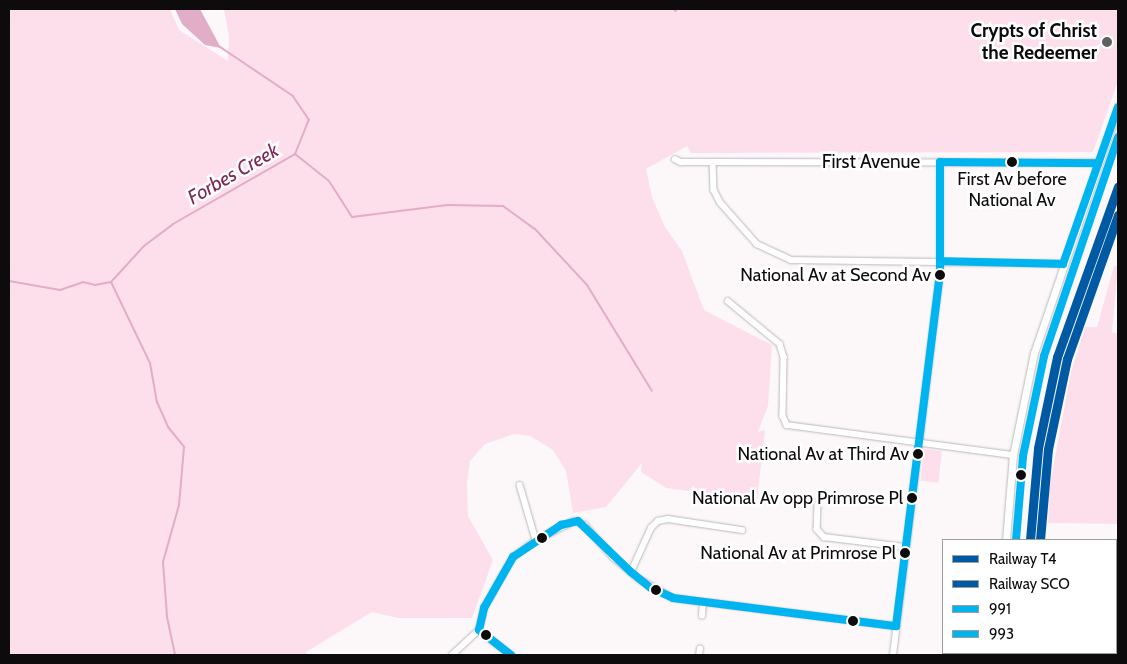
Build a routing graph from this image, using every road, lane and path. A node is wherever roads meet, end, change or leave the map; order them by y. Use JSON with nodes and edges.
{"nodes":[{"id":1,"x":1118,"y":107,"type":"edge"},
{"id":2,"x":713,"y":162,"type":"junction"},
{"id":3,"x":940,"y":162,"type":"junction"},
{"id":4,"x":678,"y":163,"type":"dead end"},
{"id":5,"x":1098,"y":163,"type":"junction"},
{"id":6,"x":940,"y":261,"type":"junction"},
{"id":7,"x":1063,"y":264,"type":"junction"},
{"id":8,"x":728,"y":301,"type":"dead end"},
{"id":9,"x":919,"y":443,"type":"junction"},
{"id":10,"x":1013,"y":455,"type":"junction"},
{"id":11,"x":520,"y":485,"type":"dead end"},
{"id":12,"x":818,"y":504,"type":"dead end"},
{"id":13,"x":742,"y":530,"type":"dead end"},
{"id":14,"x":1006,"y":539,"type":"edge"},
{"id":15,"x":536,"y":540,"type":"junction"},
{"id":16,"x":906,"y":547,"type":"junction"},
{"id":17,"x":631,"y":572,"type":"junction"},
{"id":18,"x":704,"y":603,"type":"junction"},
{"id":19,"x":702,"y":616,"type":"dead end"},
{"id":20,"x":896,"y":626,"type":"junction"},
{"id":21,"x":479,"y":630,"type":"junction"},
{"id":22,"x":452,"y":655,"type":"edge"},
{"id":23,"x":511,"y":655,"type":"edge"},
{"id":24,"x":893,"y":655,"type":"edge"}],
"edges":[{"from":1,"to":5,"type":"street"},
{"from":2,"to":3,"type":"street","name":"First Avenue"},
{"from":2,"to":4,"type":"street","name":"First Avenue"},
{"from":2,"to":6,"type":"street"},
{"from":3,"to":5,"type":"street","name":"First Avenue"},
{"from":3,"to":6,"type":"street"},
{"from":5,"to":7,"type":"street"},
{"from":6,"to":7,"type":"street"},
{"from":6,"to":9,"type":"street"},
{"from":7,"to":10,"type":"street"},
{"from":8,"to":9,"type":"street"},
{"from":9,"to":10,"type":"street"},
{"from":9,"to":16,"type":"street"},
{"from":10,"to":14,"type":"street"},
{"from":11,"to":15,"type":"street"},
{"from":12,"to":16,"type":"street"},
{"from":13,"to":17,"type":"street"},
{"from":15,"to":17,"type":"street"},
{"from":15,"to":21,"type":"street"},
{"from":16,"to":20,"type":"street"},
{"from":17,"to":18,"type":"street"},
{"from":18,"to":19,"type":"street"},
{"from":18,"to":20,"type":"street"},
{"from":20,"to":24,"type":"street"},
{"from":21,"to":22,"type":"street"},
{"from":21,"to":23,"type":"street"}]}
